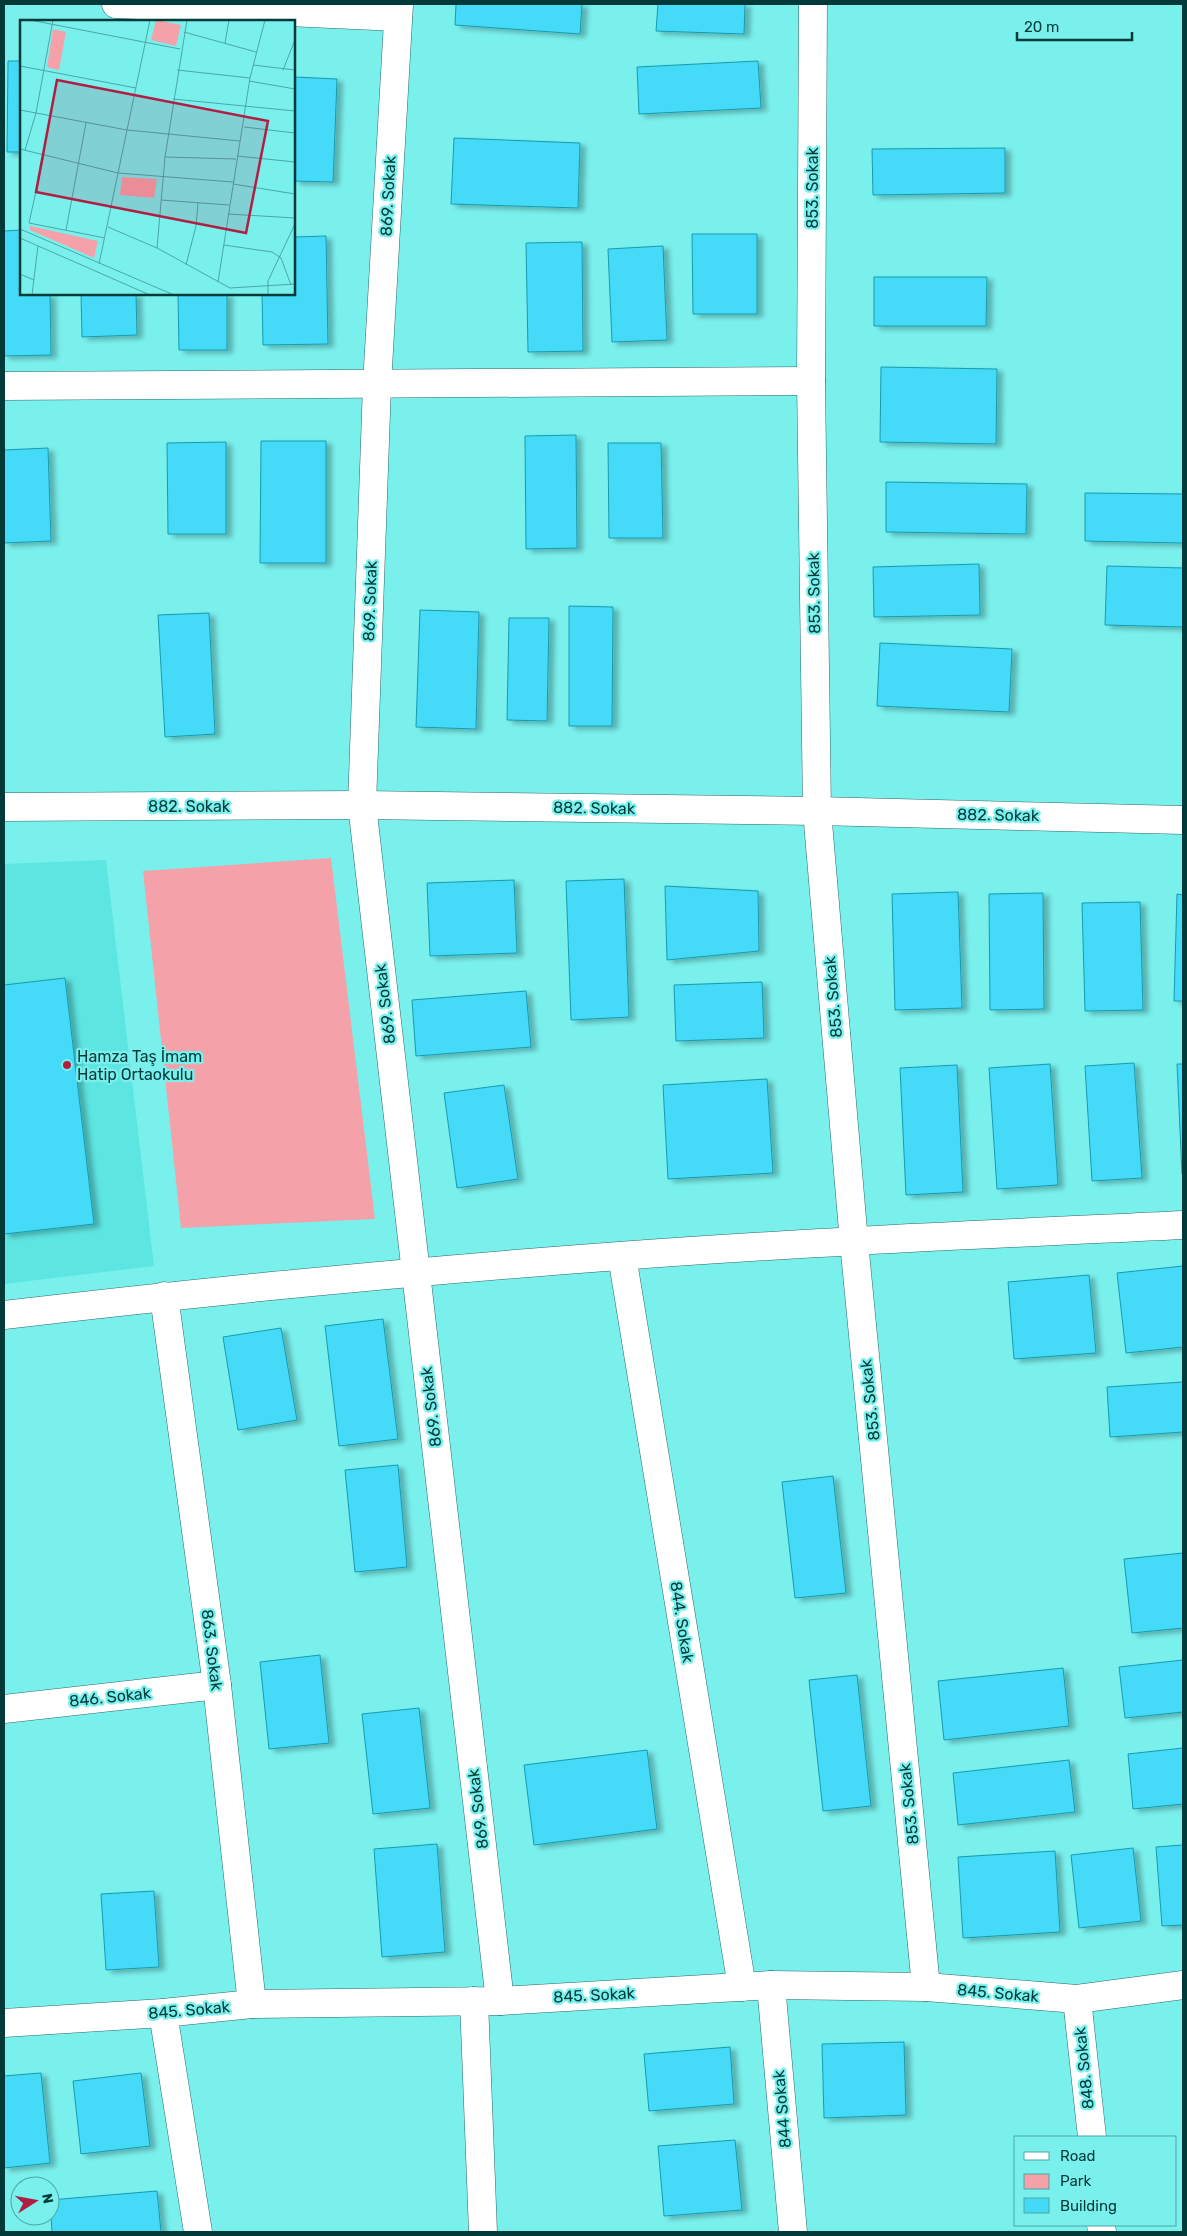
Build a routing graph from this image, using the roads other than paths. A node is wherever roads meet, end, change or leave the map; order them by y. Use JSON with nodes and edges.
{"nodes":[{"id":1,"x":116,"y":4,"type":"edge"},
{"id":2,"x":813,"y":4,"type":"edge"},
{"id":3,"x":399,"y":10,"type":"edge"},
{"id":4,"x":811,"y":381,"type":"junction"},
{"id":5,"x":377,"y":384,"type":"junction"},
{"id":6,"x":4,"y":386,"type":"edge"},
{"id":7,"x":362,"y":805,"type":"junction"},
{"id":8,"x":4,"y":807,"type":"edge"},
{"id":9,"x":817,"y":811,"type":"junction"},
{"id":10,"x":1183,"y":820,"type":"edge"},
{"id":11,"x":1183,"y":1225,"type":"edge"},
{"id":12,"x":854,"y":1242,"type":"junction"},
{"id":13,"x":622,"y":1256,"type":"junction"},
{"id":14,"x":416,"y":1272,"type":"junction"},
{"id":15,"x":164,"y":1296,"type":"junction"},
{"id":16,"x":4,"y":1315,"type":"edge"},
{"id":17,"x":217,"y":1685,"type":"junction"},
{"id":18,"x":4,"y":1709,"type":"edge"},
{"id":19,"x":771,"y":1985,"type":"junction"},
{"id":20,"x":1183,"y":1986,"type":"edge"},
{"id":21,"x":742,"y":1987,"type":"junction"},
{"id":22,"x":926,"y":1987,"type":"junction"},
{"id":23,"x":1077,"y":1999,"type":"junction"},
{"id":24,"x":487,"y":2001,"type":"junction"},
{"id":25,"x":252,"y":2004,"type":"junction"},
{"id":26,"x":163,"y":2013,"type":"junction"},
{"id":27,"x":4,"y":2023,"type":"edge"},
{"id":28,"x":1092,"y":2136,"type":"edge"},
{"id":29,"x":198,"y":2232,"type":"edge"},
{"id":30,"x":483,"y":2232,"type":"edge"},
{"id":31,"x":793,"y":2232,"type":"edge"}],
"edges":[{"from":1,"to":3,"type":"street"},
{"from":2,"to":4,"type":"street","name":"853. Sokak"},
{"from":3,"to":5,"type":"street","name":"869. Sokak"},
{"from":4,"to":5,"type":"street"},
{"from":4,"to":9,"type":"street","name":"853. Sokak"},
{"from":5,"to":6,"type":"street"},
{"from":5,"to":7,"type":"street","name":"869. Sokak"},
{"from":7,"to":8,"type":"street","name":"882. Sokak"},
{"from":7,"to":9,"type":"street","name":"882. Sokak"},
{"from":7,"to":14,"type":"street","name":"869. Sokak"},
{"from":9,"to":10,"type":"street","name":"882. Sokak"},
{"from":9,"to":12,"type":"street","name":"853. Sokak"},
{"from":11,"to":12,"type":"street"},
{"from":12,"to":13,"type":"street"},
{"from":12,"to":22,"type":"street","name":"853. Sokak"},
{"from":13,"to":14,"type":"street"},
{"from":13,"to":21,"type":"street","name":"844. Sokak"},
{"from":14,"to":15,"type":"street"},
{"from":14,"to":24,"type":"street","name":"869. Sokak"},
{"from":15,"to":16,"type":"street"},
{"from":15,"to":17,"type":"street","name":"863. Sokak"},
{"from":17,"to":18,"type":"street","name":"846. Sokak"},
{"from":17,"to":25,"type":"street","name":"863. Sokak"},
{"from":19,"to":21,"type":"street","name":"845. Sokak"},
{"from":19,"to":22,"type":"street","name":"845. Sokak"},
{"from":19,"to":31,"type":"street","name":"844 Sokak"},
{"from":20,"to":23,"type":"street","name":"845. Sokak"},
{"from":21,"to":24,"type":"street","name":"845. Sokak"},
{"from":22,"to":23,"type":"street","name":"845. Sokak"},
{"from":23,"to":28,"type":"street","name":"848. Sokak"},
{"from":24,"to":25,"type":"street","name":"845. Sokak"},
{"from":24,"to":30,"type":"street","name":"869. Sokak"},
{"from":25,"to":26,"type":"street","name":"845. Sokak"},
{"from":26,"to":27,"type":"street","name":"845. Sokak"},
{"from":26,"to":29,"type":"street"}]}
